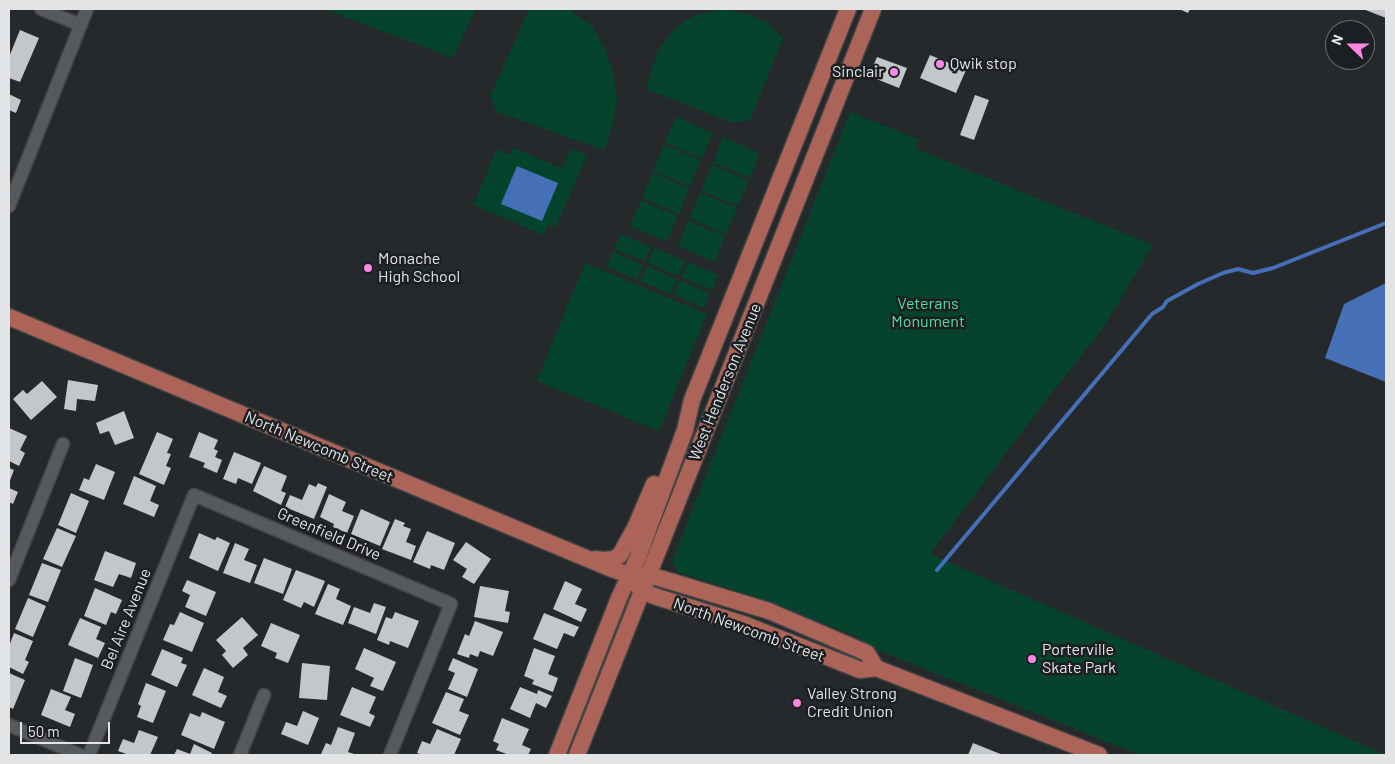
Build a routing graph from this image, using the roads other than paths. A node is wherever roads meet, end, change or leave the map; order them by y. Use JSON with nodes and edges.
{"nodes":[{"id":1,"x":41,"y":9,"type":"edge"},
{"id":2,"x":87,"y":9,"type":"edge"},
{"id":3,"x":848,"y":9,"type":"edge"},
{"id":4,"x":858,"y":9,"type":"edge"},
{"id":5,"x":872,"y":9,"type":"edge"},
{"id":6,"x":81,"y":25,"type":"junction"},
{"id":7,"x":812,"y":99,"type":"junction"},
{"id":8,"x":836,"y":100,"type":"junction"},
{"id":9,"x":9,"y":206,"type":"edge"},
{"id":10,"x":785,"y":230,"type":"junction"},
{"id":11,"x":9,"y":317,"type":"edge"},
{"id":12,"x":692,"y":400,"type":"junction"},
{"id":13,"x":63,"y":444,"type":"dead end"},
{"id":14,"x":194,"y":495,"type":"joint"},
{"id":15,"x":586,"y":558,"type":"junction"},
{"id":16,"x":629,"y":575,"type":"junction"},
{"id":17,"x":648,"y":575,"type":"junction"},
{"id":18,"x":9,"y":580,"type":"edge"},
{"id":19,"x":642,"y":591,"type":"junction"},
{"id":20,"x":776,"y":637,"type":"junction"},
{"id":21,"x":849,"y":645,"type":"junction"},
{"id":22,"x":876,"y":668,"type":"junction"},
{"id":23,"x":264,"y":696,"type":"dead end"},
{"id":24,"x":9,"y":726,"type":"edge"},
{"id":25,"x":80,"y":755,"type":"edge"},
{"id":26,"x":89,"y":755,"type":"edge"},
{"id":27,"x":240,"y":755,"type":"edge"},
{"id":28,"x":390,"y":755,"type":"edge"},
{"id":29,"x":557,"y":755,"type":"edge"},
{"id":30,"x":577,"y":755,"type":"edge"},
{"id":31,"x":1099,"y":755,"type":"edge"}],
"edges":[{"from":1,"to":6,"type":"street"},
{"from":2,"to":6,"type":"street"},
{"from":3,"to":7,"type":"main road","name":"West Henderson Avenue"},
{"from":4,"to":8,"type":"main road"},
{"from":5,"to":8,"type":"main road","name":"West Henderson Avenue"},
{"from":6,"to":9,"type":"street"},
{"from":7,"to":10,"type":"main road"},
{"from":7,"to":12,"type":"main road","name":"West Henderson Avenue"},
{"from":8,"to":10,"type":"main road","name":"West Henderson Avenue"},
{"from":10,"to":17,"type":"main road","name":"West Henderson Avenue"},
{"from":11,"to":15,"type":"main road","name":"North Newcomb Street"},
{"from":12,"to":15,"type":"main road"},
{"from":12,"to":16,"type":"main road","name":"West Henderson Avenue"},
{"from":13,"to":18,"type":"street"},
{"from":14,"to":26,"type":"street","name":"Bel Aire Avenue"},
{"from":14,"to":28,"type":"street","name":"Greenfield Drive"},
{"from":15,"to":16,"type":"main road","name":"North Newcomb Street"},
{"from":16,"to":17,"type":"main road","name":"North Newcomb Street"},
{"from":16,"to":19,"type":"main road","name":"North Newcomb Street"},
{"from":16,"to":29,"type":"main road","name":"West Henderson Avenue"},
{"from":17,"to":19,"type":"main road","name":"West Henderson Avenue"},
{"from":17,"to":21,"type":"main road","name":"North Newcomb Street"},
{"from":19,"to":20,"type":"main road","name":"North Newcomb Street"},
{"from":19,"to":30,"type":"main road","name":"West Henderson Avenue"},
{"from":20,"to":21,"type":"main road"},
{"from":20,"to":22,"type":"main road","name":"North Newcomb Street"},
{"from":21,"to":22,"type":"main road","name":"North Newcomb Street"},
{"from":22,"to":31,"type":"main road","name":"North Newcomb Street"},
{"from":23,"to":27,"type":"street"},
{"from":24,"to":25,"type":"street"}]}
